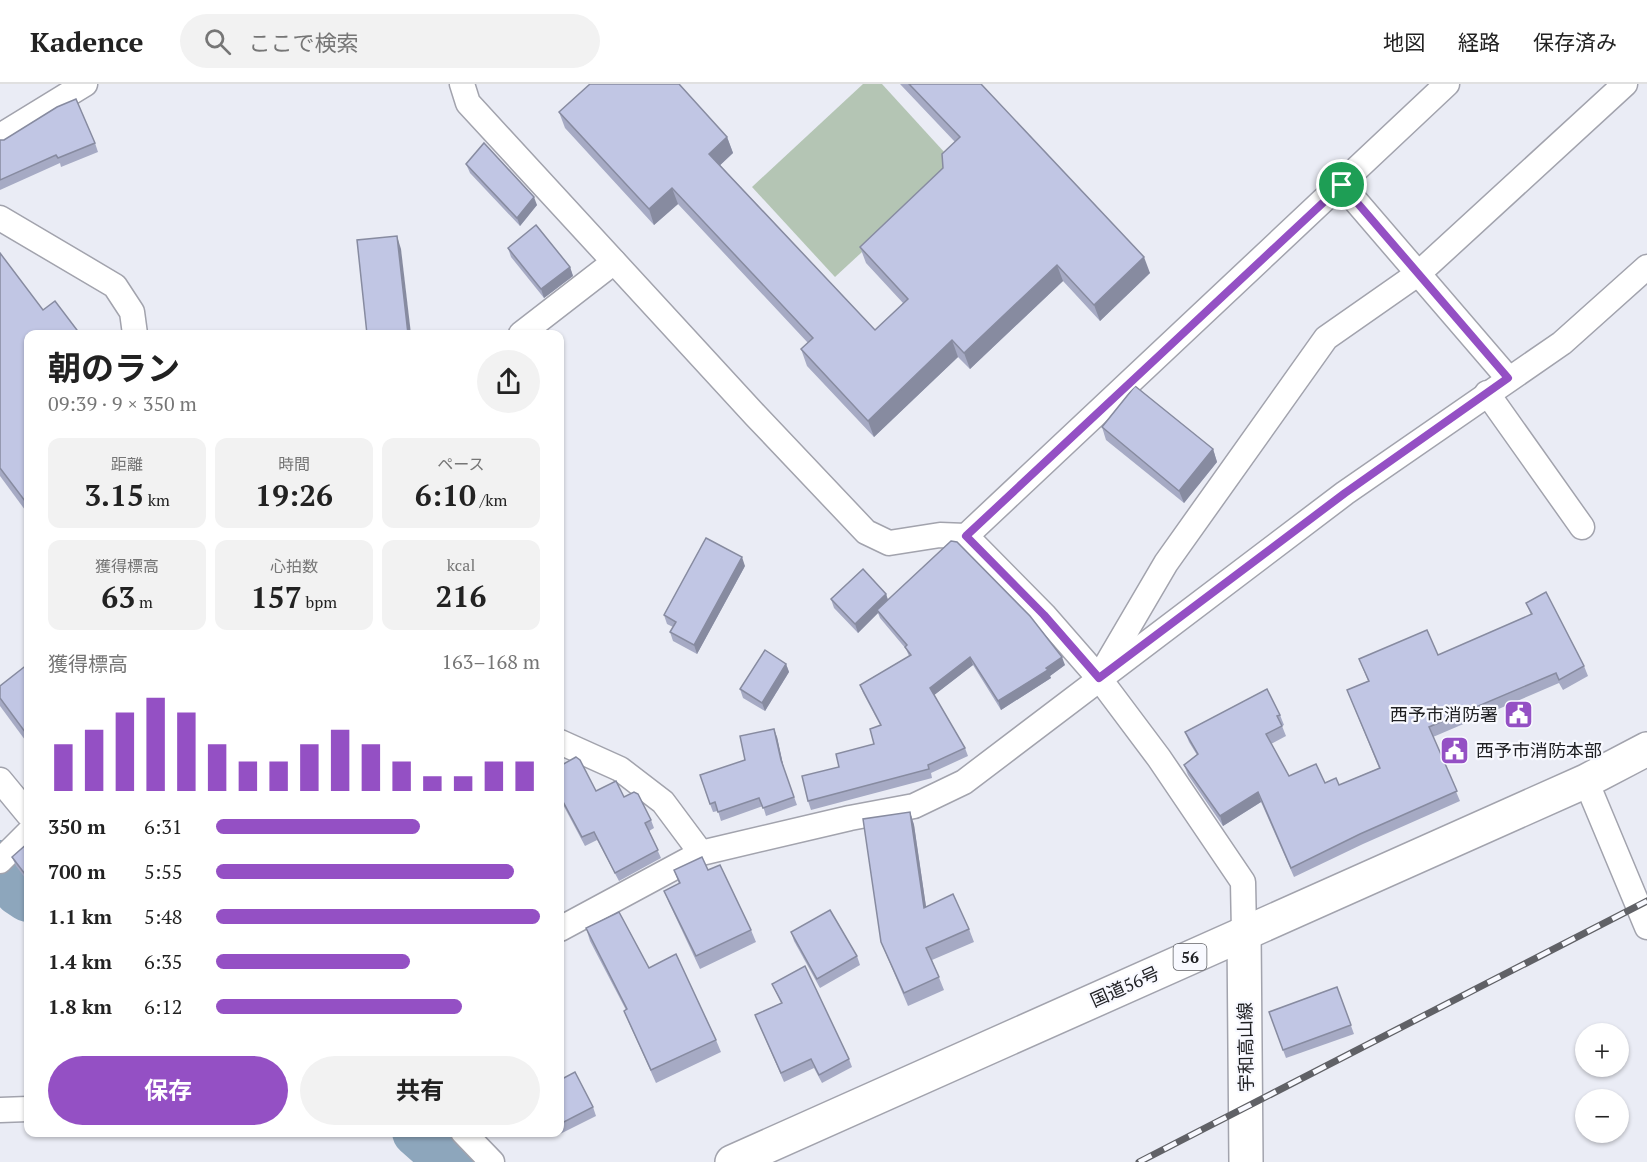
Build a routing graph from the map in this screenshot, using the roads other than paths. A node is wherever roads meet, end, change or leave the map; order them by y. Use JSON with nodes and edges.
{"nodes":[{"id":1,"x":85,"y":84,"type":"edge"},
{"id":2,"x":1447,"y":84,"type":"edge"},
{"id":3,"x":1625,"y":84,"type":"edge"},
{"id":4,"x":460,"y":85,"type":"edge"},
{"id":5,"x":0,"y":136,"type":"edge"},
{"id":6,"x":1342,"y":185,"type":"junction"},
{"id":7,"x":0,"y":218,"type":"edge"},
{"id":8,"x":614,"y":262,"type":"junction"},
{"id":9,"x":1647,"y":267,"type":"edge"},
{"id":10,"x":1419,"y":273,"type":"junction"},
{"id":11,"x":134,"y":330,"type":"edge"},
{"id":12,"x":526,"y":330,"type":"edge"},
{"id":13,"x":1508,"y":378,"type":"junction"},
{"id":14,"x":1487,"y":393,"type":"junction"},
{"id":15,"x":1582,"y":527,"type":"dead end"},
{"id":16,"x":966,"y":536,"type":"junction"},
{"id":17,"x":1099,"y":678,"type":"junction"},
{"id":18,"x":564,"y":744,"type":"edge"},
{"id":19,"x":1647,"y":749,"type":"edge"},
{"id":20,"x":0,"y":780,"type":"edge"},
{"id":21,"x":1586,"y":781,"type":"junction"},
{"id":22,"x":24,"y":809,"type":"edge"},
{"id":23,"x":24,"y":837,"type":"edge"},
{"id":24,"x":701,"y":853,"type":"junction"},
{"id":25,"x":0,"y":861,"type":"edge"},
{"id":26,"x":564,"y":927,"type":"edge"},
{"id":27,"x":1647,"y":927,"type":"edge"},
{"id":28,"x":1244,"y":932,"type":"junction"},
{"id":29,"x":24,"y":1109,"type":"edge"},
{"id":30,"x":0,"y":1110,"type":"edge"},
{"id":31,"x":468,"y":1137,"type":"edge"},
{"id":32,"x":492,"y":1162,"type":"edge"},
{"id":33,"x":732,"y":1162,"type":"edge"},
{"id":34,"x":1246,"y":1162,"type":"edge"}],
"edges":[{"from":1,"to":5,"type":"street"},
{"from":2,"to":6,"type":"street"},
{"from":3,"to":10,"type":"street"},
{"from":4,"to":8,"type":"street"},
{"from":6,"to":10,"type":"street"},
{"from":6,"to":16,"type":"street"},
{"from":7,"to":11,"type":"street"},
{"from":8,"to":12,"type":"street"},
{"from":8,"to":16,"type":"street"},
{"from":9,"to":13,"type":"street"},
{"from":10,"to":13,"type":"street"},
{"from":10,"to":17,"type":"street"},
{"from":13,"to":14,"type":"street"},
{"from":14,"to":15,"type":"street"},
{"from":14,"to":17,"type":"street"},
{"from":16,"to":17,"type":"street"},
{"from":17,"to":24,"type":"street"},
{"from":17,"to":28,"type":"street"},
{"from":18,"to":24,"type":"street"},
{"from":19,"to":21,"type":"main road","name":"国道56号","number":"56"},
{"from":20,"to":22,"type":"street"},
{"from":21,"to":27,"type":"street"},
{"from":21,"to":28,"type":"main road","name":"国道56号","number":"56"},
{"from":23,"to":25,"type":"street"},
{"from":24,"to":26,"type":"street"},
{"from":28,"to":33,"type":"main road","name":"国道56号","number":"56"},
{"from":28,"to":34,"type":"main road","name":"宇和高山線"},
{"from":29,"to":30,"type":"street"},
{"from":31,"to":32,"type":"street"}]}
